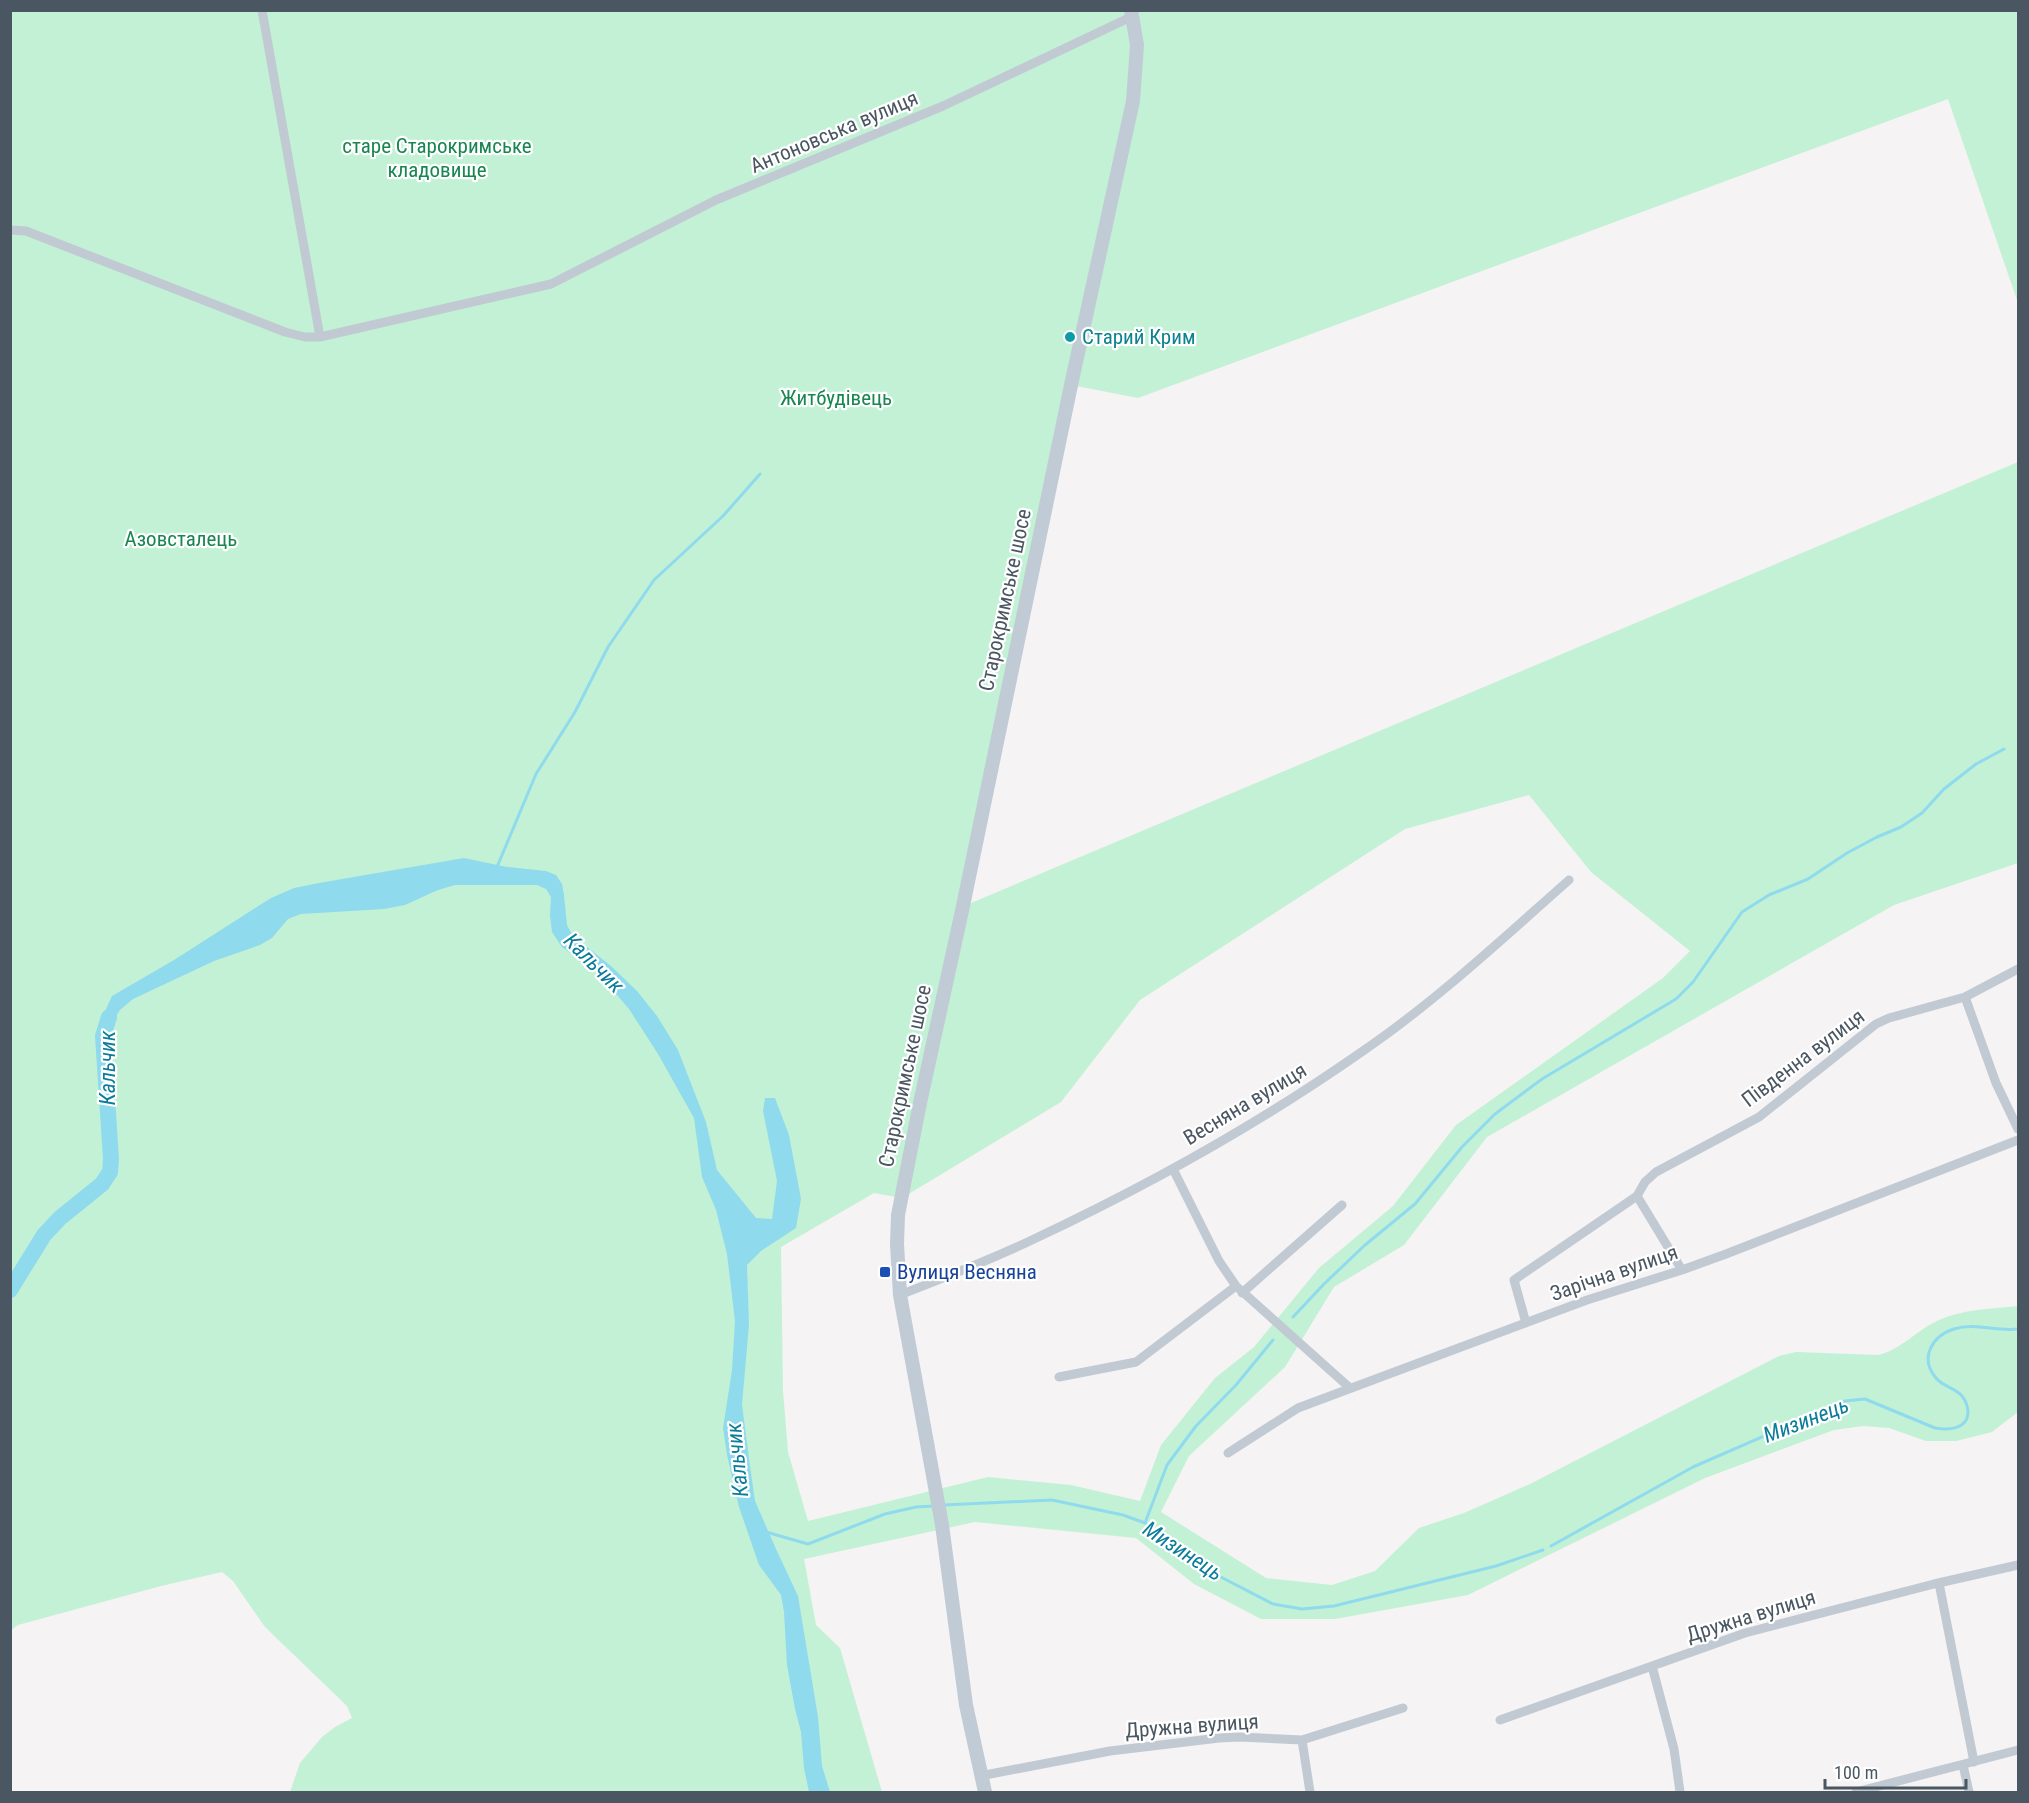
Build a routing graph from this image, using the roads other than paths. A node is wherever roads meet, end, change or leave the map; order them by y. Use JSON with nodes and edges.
{"nodes":[{"id":1,"x":262,"y":10,"type":"edge"},
{"id":2,"x":1132,"y":13,"type":"edge"},
{"id":3,"x":10,"y":230,"type":"edge"},
{"id":4,"x":320,"y":337,"type":"junction"},
{"id":5,"x":1569,"y":880,"type":"dead end"},
{"id":6,"x":2019,"y":969,"type":"edge"},
{"id":7,"x":1965,"y":997,"type":"junction"},
{"id":8,"x":2019,"y":1129,"type":"edge"},
{"id":9,"x":2019,"y":1140,"type":"edge"},
{"id":10,"x":1173,"y":1169,"type":"junction"},
{"id":11,"x":1637,"y":1196,"type":"junction"},
{"id":12,"x":1342,"y":1205,"type":"dead end"},
{"id":13,"x":1682,"y":1270,"type":"junction"},
{"id":14,"x":1239,"y":1289,"type":"junction"},
{"id":15,"x":900,"y":1295,"type":"junction"},
{"id":16,"x":1526,"y":1323,"type":"junction"},
{"id":17,"x":1059,"y":1377,"type":"dead end"},
{"id":18,"x":1350,"y":1389,"type":"junction"},
{"id":19,"x":1228,"y":1453,"type":"dead end"},
{"id":20,"x":2019,"y":1565,"type":"edge"},
{"id":21,"x":1939,"y":1583,"type":"junction"},
{"id":22,"x":1652,"y":1666,"type":"junction"},
{"id":23,"x":1403,"y":1708,"type":"dead end"},
{"id":24,"x":1500,"y":1720,"type":"dead end"},
{"id":25,"x":1302,"y":1740,"type":"junction"},
{"id":26,"x":2019,"y":1750,"type":"edge"},
{"id":27,"x":1974,"y":1762,"type":"junction"},
{"id":28,"x":1963,"y":1765,"type":"junction"},
{"id":29,"x":980,"y":1776,"type":"junction"},
{"id":30,"x":985,"y":1792,"type":"edge"},
{"id":31,"x":1311,"y":1792,"type":"edge"},
{"id":32,"x":1680,"y":1792,"type":"edge"},
{"id":33,"x":1856,"y":1792,"type":"edge"},
{"id":34,"x":1969,"y":1792,"type":"edge"}],
"edges":[{"from":1,"to":4,"type":"street"},
{"from":2,"to":4,"type":"street","name":"Антоновська вулиця"},
{"from":2,"to":15,"type":"street","name":"Старокримське шосе"},
{"from":3,"to":4,"type":"street","name":"Антоновська вулиця"},
{"from":5,"to":10,"type":"street","name":"Весняна вулиця"},
{"from":6,"to":7,"type":"street","name":"Південна вулиця"},
{"from":7,"to":8,"type":"street"},
{"from":7,"to":11,"type":"street","name":"Південна вулиця"},
{"from":9,"to":13,"type":"street","name":"Зарічна вулиця"},
{"from":10,"to":14,"type":"street"},
{"from":10,"to":15,"type":"street","name":"Весняна вулиця"},
{"from":11,"to":13,"type":"street"},
{"from":11,"to":16,"type":"street","name":"Південна вулиця"},
{"from":12,"to":14,"type":"street"},
{"from":13,"to":16,"type":"street","name":"Зарічна вулиця"},
{"from":14,"to":17,"type":"street"},
{"from":14,"to":18,"type":"street"},
{"from":15,"to":29,"type":"street","name":"Старокримське шосе"},
{"from":16,"to":18,"type":"street","name":"Зарічна вулиця"},
{"from":18,"to":19,"type":"street","name":"Зарічна вулиця"},
{"from":20,"to":21,"type":"street","name":"Дружна вулиця"},
{"from":21,"to":22,"type":"street","name":"Дружна вулиця"},
{"from":21,"to":27,"type":"street"},
{"from":22,"to":24,"type":"street","name":"Дружна вулиця"},
{"from":22,"to":32,"type":"street"},
{"from":23,"to":25,"type":"street","name":"Дружна вулиця"},
{"from":25,"to":29,"type":"street","name":"Дружна вулиця"},
{"from":25,"to":31,"type":"street"},
{"from":26,"to":27,"type":"street"},
{"from":27,"to":28,"type":"street"},
{"from":28,"to":33,"type":"street"},
{"from":28,"to":34,"type":"street"},
{"from":29,"to":30,"type":"street","name":"Старокримське шосе"}]}
